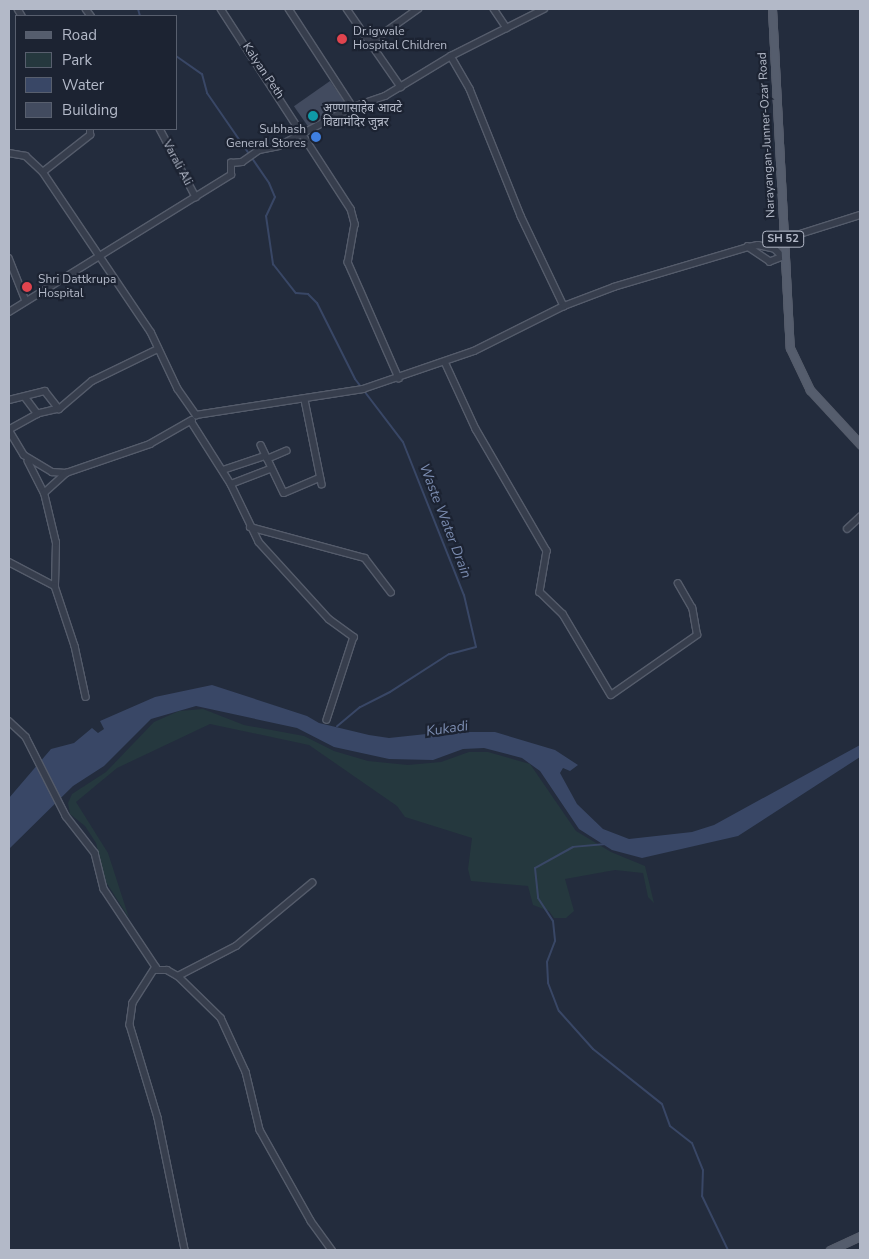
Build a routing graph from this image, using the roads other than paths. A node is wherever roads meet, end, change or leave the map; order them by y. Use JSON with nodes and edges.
{"nodes":[{"id":1,"x":221,"y":9,"type":"edge"},
{"id":2,"x":289,"y":9,"type":"edge"},
{"id":3,"x":347,"y":9,"type":"edge"},
{"id":4,"x":418,"y":9,"type":"edge"},
{"id":5,"x":494,"y":9,"type":"edge"},
{"id":6,"x":544,"y":9,"type":"edge"},
{"id":7,"x":772,"y":9,"type":"edge"},
{"id":8,"x":507,"y":28,"type":"junction"},
{"id":9,"x":370,"y":44,"type":"junction"},
{"id":10,"x":451,"y":56,"type":"junction"},
{"id":11,"x":401,"y":87,"type":"junction"},
{"id":12,"x":353,"y":107,"type":"junction"},
{"id":13,"x":90,"y":130,"type":"edge"},
{"id":14,"x":161,"y":130,"type":"edge"},
{"id":15,"x":305,"y":134,"type":"junction"},
{"id":16,"x":9,"y":153,"type":"edge"},
{"id":17,"x":43,"y":172,"type":"junction"},
{"id":18,"x":196,"y":197,"type":"junction"},
{"id":19,"x":860,"y":215,"type":"edge"},
{"id":20,"x":783,"y":234,"type":"junction"},
{"id":21,"x":748,"y":247,"type":"junction"},
{"id":22,"x":783,"y":256,"type":"junction"},
{"id":23,"x":99,"y":257,"type":"junction"},
{"id":24,"x":9,"y":258,"type":"edge"},
{"id":25,"x":26,"y":301,"type":"junction"},
{"id":26,"x":564,"y":306,"type":"junction"},
{"id":27,"x":9,"y":312,"type":"edge"},
{"id":28,"x":158,"y":349,"type":"junction"},
{"id":29,"x":445,"y":362,"type":"junction"},
{"id":30,"x":400,"y":378,"type":"junction"},
{"id":31,"x":25,"y":397,"type":"junction"},
{"id":32,"x":9,"y":400,"type":"edge"},
{"id":33,"x":305,"y":400,"type":"junction"},
{"id":34,"x":59,"y":408,"type":"junction"},
{"id":35,"x":38,"y":414,"type":"junction"},
{"id":36,"x":196,"y":415,"type":"junction"},
{"id":37,"x":191,"y":422,"type":"junction"},
{"id":38,"x":9,"y":430,"type":"edge"},
{"id":39,"x":860,"y":444,"type":"edge"},
{"id":40,"x":262,"y":445,"type":"dead end"},
{"id":41,"x":286,"y":451,"type":"dead end"},
{"id":42,"x":24,"y":455,"type":"junction"},
{"id":43,"x":266,"y":457,"type":"junction"},
{"id":44,"x":270,"y":468,"type":"junction"},
{"id":45,"x":223,"y":470,"type":"junction"},
{"id":46,"x":66,"y":473,"type":"junction"},
{"id":47,"x":231,"y":484,"type":"junction"},
{"id":48,"x":44,"y":493,"type":"junction"},
{"id":49,"x":860,"y":518,"type":"edge"},
{"id":50,"x":250,"y":527,"type":"junction"},
{"id":51,"x":847,"y":529,"type":"dead end"},
{"id":52,"x":9,"y":562,"type":"edge"},
{"id":53,"x":678,"y":584,"type":"dead end"},
{"id":54,"x":55,"y":586,"type":"junction"},
{"id":55,"x":391,"y":592,"type":"dead end"},
{"id":56,"x":86,"y":697,"type":"dead end"},
{"id":57,"x":327,"y":720,"type":"dead end"},
{"id":58,"x":9,"y":721,"type":"edge"},
{"id":59,"x":312,"y":883,"type":"dead end"},
{"id":60,"x":156,"y":970,"type":"junction"},
{"id":61,"x":178,"y":976,"type":"junction"},
{"id":62,"x":860,"y":1236,"type":"edge"},
{"id":63,"x":185,"y":1250,"type":"edge"},
{"id":64,"x":332,"y":1250,"type":"edge"},
{"id":65,"x":830,"y":1250,"type":"edge"}],
"edges":[{"from":1,"to":15,"type":"street","name":"Kalyan Peth"},
{"from":2,"to":12,"type":"street"},
{"from":3,"to":9,"type":"street"},
{"from":4,"to":9,"type":"street"},
{"from":5,"to":8,"type":"street"},
{"from":6,"to":8,"type":"street"},
{"from":7,"to":20,"type":"main road","name":"Narayangan-Junner-Ozar Road","number":"SH 52"},
{"from":8,"to":10,"type":"street"},
{"from":9,"to":11,"type":"street"},
{"from":10,"to":11,"type":"street"},
{"from":10,"to":26,"type":"street"},
{"from":11,"to":12,"type":"street"},
{"from":12,"to":15,"type":"street"},
{"from":13,"to":17,"type":"street"},
{"from":14,"to":18,"type":"street","name":"Varali Ali"},
{"from":15,"to":18,"type":"street"},
{"from":15,"to":30,"type":"street","name":"Kalyan Peth"},
{"from":16,"to":17,"type":"street"},
{"from":17,"to":23,"type":"street"},
{"from":18,"to":23,"type":"street"},
{"from":19,"to":20,"type":"street"},
{"from":20,"to":22,"type":"main road","name":"Narayangan-Junner-Ozar Road","number":"SH 52"},
{"from":21,"to":22,"type":"street"},
{"from":21,"to":22,"type":"street"},
{"from":21,"to":26,"type":"street"},
{"from":22,"to":39,"type":"main road","name":"Narayangan-Junner-Ozar Road","number":"SH 52"},
{"from":23,"to":25,"type":"street"},
{"from":23,"to":28,"type":"street"},
{"from":24,"to":25,"type":"street"},
{"from":25,"to":27,"type":"street"},
{"from":26,"to":29,"type":"street"},
{"from":28,"to":34,"type":"street"},
{"from":28,"to":36,"type":"street"},
{"from":29,"to":30,"type":"street"},
{"from":29,"to":53,"type":"street"},
{"from":30,"to":33,"type":"street"},
{"from":31,"to":32,"type":"street"},
{"from":31,"to":34,"type":"street"},
{"from":31,"to":35,"type":"street"},
{"from":33,"to":36,"type":"street"},
{"from":33,"to":44,"type":"street"},
{"from":34,"to":35,"type":"street"},
{"from":35,"to":38,"type":"street"},
{"from":36,"to":37,"type":"street"},
{"from":37,"to":45,"type":"street"},
{"from":37,"to":46,"type":"street"},
{"from":38,"to":42,"type":"street"},
{"from":40,"to":43,"type":"street"},
{"from":41,"to":43,"type":"street"},
{"from":42,"to":46,"type":"street"},
{"from":42,"to":48,"type":"street"},
{"from":43,"to":44,"type":"street"},
{"from":43,"to":45,"type":"street"},
{"from":44,"to":47,"type":"street"},
{"from":45,"to":47,"type":"street"},
{"from":46,"to":48,"type":"street"},
{"from":47,"to":50,"type":"street"},
{"from":48,"to":54,"type":"street"},
{"from":49,"to":51,"type":"street"},
{"from":50,"to":55,"type":"street"},
{"from":50,"to":57,"type":"street"},
{"from":52,"to":54,"type":"street"},
{"from":54,"to":56,"type":"street"},
{"from":58,"to":60,"type":"street"},
{"from":59,"to":61,"type":"street"},
{"from":60,"to":61,"type":"street"},
{"from":60,"to":63,"type":"street"},
{"from":61,"to":64,"type":"street"},
{"from":62,"to":65,"type":"main road"}]}
